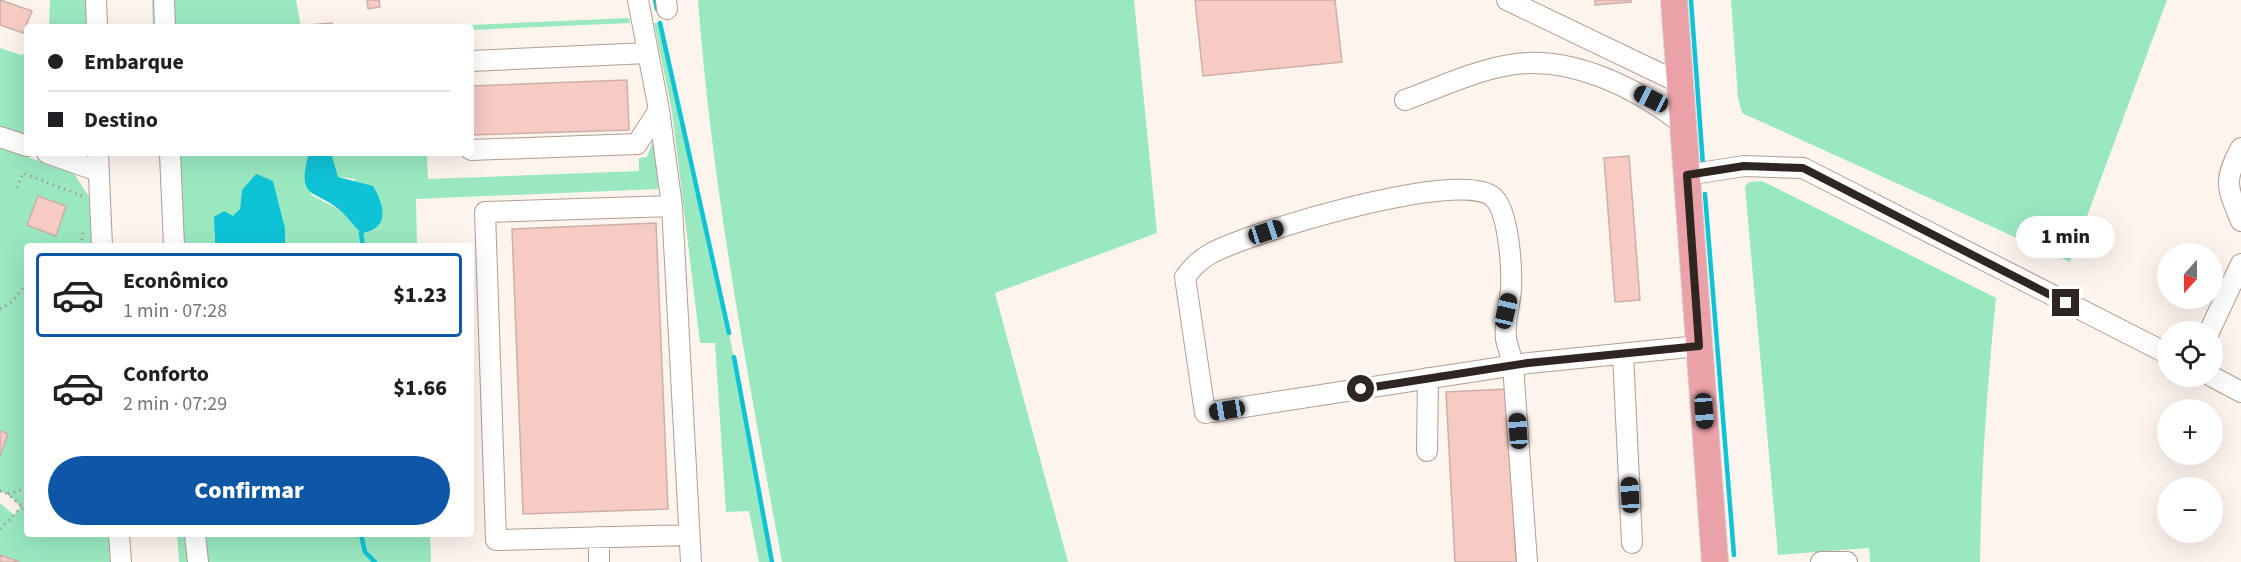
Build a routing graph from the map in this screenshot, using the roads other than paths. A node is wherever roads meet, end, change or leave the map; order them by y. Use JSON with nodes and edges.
{"nodes":[{"id":1,"x":96,"y":0,"type":"edge"},
{"id":2,"x":164,"y":0,"type":"edge"},
{"id":3,"x":638,"y":0,"type":"edge"},
{"id":4,"x":1507,"y":0,"type":"edge"},
{"id":5,"x":1674,"y":0,"type":"edge"},
{"id":6,"x":96,"y":24,"type":"edge"},
{"id":7,"x":165,"y":24,"type":"edge"},
{"id":8,"x":648,"y":53,"type":"junction"},
{"id":9,"x":474,"y":61,"type":"edge"},
{"id":10,"x":1680,"y":82,"type":"junction"},
{"id":11,"x":1405,"y":100,"type":"dead end"},
{"id":12,"x":659,"y":110,"type":"junction"},
{"id":13,"x":1683,"y":124,"type":"junction"},
{"id":14,"x":0,"y":137,"type":"edge"},
{"id":15,"x":24,"y":145,"type":"edge"},
{"id":16,"x":2241,"y":148,"type":"edge"},
{"id":17,"x":474,"y":150,"type":"edge"},
{"id":18,"x":64,"y":156,"type":"edge"},
{"id":19,"x":170,"y":156,"type":"edge"},
{"id":20,"x":98,"y":162,"type":"edge"},
{"id":21,"x":1687,"y":175,"type":"junction"},
{"id":22,"x":672,"y":206,"type":"junction"},
{"id":23,"x":2241,"y":221,"type":"edge"},
{"id":24,"x":102,"y":243,"type":"edge"},
{"id":25,"x":174,"y":243,"type":"edge"},
{"id":26,"x":2241,"y":264,"type":"edge"},
{"id":27,"x":2214,"y":321,"type":"edge"},
{"id":28,"x":1699,"y":346,"type":"junction"},
{"id":29,"x":2157,"y":348,"type":"edge"},
{"id":30,"x":1623,"y":354,"type":"junction"},
{"id":31,"x":1513,"y":365,"type":"junction"},
{"id":32,"x":1428,"y":378,"type":"junction"},
{"id":33,"x":2223,"y":382,"type":"edge"},
{"id":34,"x":2241,"y":392,"type":"edge"},
{"id":35,"x":1427,"y":451,"type":"dead end"},
{"id":36,"x":689,"y":535,"type":"junction"},
{"id":37,"x":119,"y":537,"type":"edge"},
{"id":38,"x":195,"y":537,"type":"edge"},
{"id":39,"x":599,"y":537,"type":"junction"},
{"id":40,"x":1632,"y":543,"type":"dead end"},
{"id":41,"x":121,"y":562,"type":"edge"},
{"id":42,"x":198,"y":562,"type":"edge"},
{"id":43,"x":599,"y":562,"type":"edge"},
{"id":44,"x":691,"y":562,"type":"edge"},
{"id":45,"x":1527,"y":562,"type":"edge"},
{"id":46,"x":1715,"y":562,"type":"edge"},
{"id":47,"x":1821,"y":562,"type":"edge"},
{"id":48,"x":1847,"y":562,"type":"edge"}],
"edges":[{"from":1,"to":6,"type":"street"},
{"from":2,"to":7,"type":"street"},
{"from":3,"to":8,"type":"street"},
{"from":4,"to":10,"type":"street"},
{"from":5,"to":10,"type":"main road"},
{"from":8,"to":9,"type":"street"},
{"from":8,"to":12,"type":"street"},
{"from":10,"to":13,"type":"main road"},
{"from":11,"to":13,"type":"street"},
{"from":12,"to":17,"type":"street"},
{"from":12,"to":22,"type":"street"},
{"from":13,"to":21,"type":"main road"},
{"from":14,"to":15,"type":"street"},
{"from":16,"to":23,"type":"street"},
{"from":18,"to":20,"type":"street"},
{"from":19,"to":25,"type":"street"},
{"from":20,"to":24,"type":"street"},
{"from":21,"to":28,"type":"main road"},
{"from":21,"to":29,"type":"street"},
{"from":22,"to":36,"type":"street"},
{"from":22,"to":39,"type":"street"},
{"from":26,"to":27,"type":"street"},
{"from":28,"to":30,"type":"street"},
{"from":28,"to":46,"type":"main road"},
{"from":30,"to":31,"type":"street"},
{"from":30,"to":40,"type":"street"},
{"from":31,"to":32,"type":"street"},
{"from":31,"to":32,"type":"street"},
{"from":31,"to":45,"type":"street"},
{"from":32,"to":35,"type":"street"},
{"from":33,"to":34,"type":"street"},
{"from":36,"to":39,"type":"street"},
{"from":36,"to":44,"type":"street"},
{"from":37,"to":41,"type":"street"},
{"from":38,"to":42,"type":"street"},
{"from":39,"to":43,"type":"street"},
{"from":47,"to":48,"type":"street"}]}
